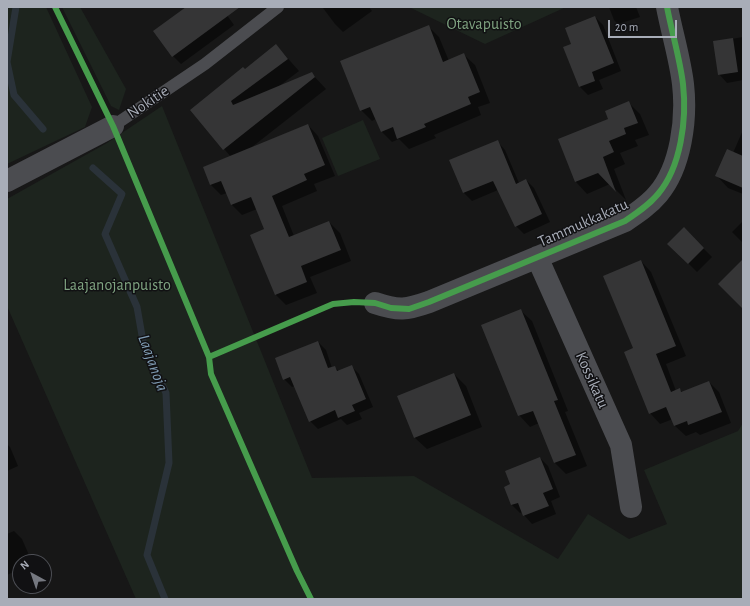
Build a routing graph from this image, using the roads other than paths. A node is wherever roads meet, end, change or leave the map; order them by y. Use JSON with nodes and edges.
{"nodes":[{"id":1,"x":278,"y":7,"type":"edge"},
{"id":2,"x":667,"y":7,"type":"edge"},
{"id":3,"x":113,"y":126,"type":"joint"},
{"id":4,"x":7,"y":181,"type":"edge"},
{"id":5,"x":537,"y":257,"type":"junction"},
{"id":6,"x":375,"y":303,"type":"dead end"},
{"id":7,"x":631,"y":507,"type":"dead end"}],
"edges":[{"from":1,"to":3,"type":"lane","name":"Nokitie"},
{"from":2,"to":5,"type":"street","name":"Tammukkakatu"},
{"from":3,"to":4,"type":"street","name":"Nokitie"},
{"from":5,"to":6,"type":"street","name":"Tammukkakatu"},
{"from":5,"to":7,"type":"street","name":"Kossikatu"}]}
